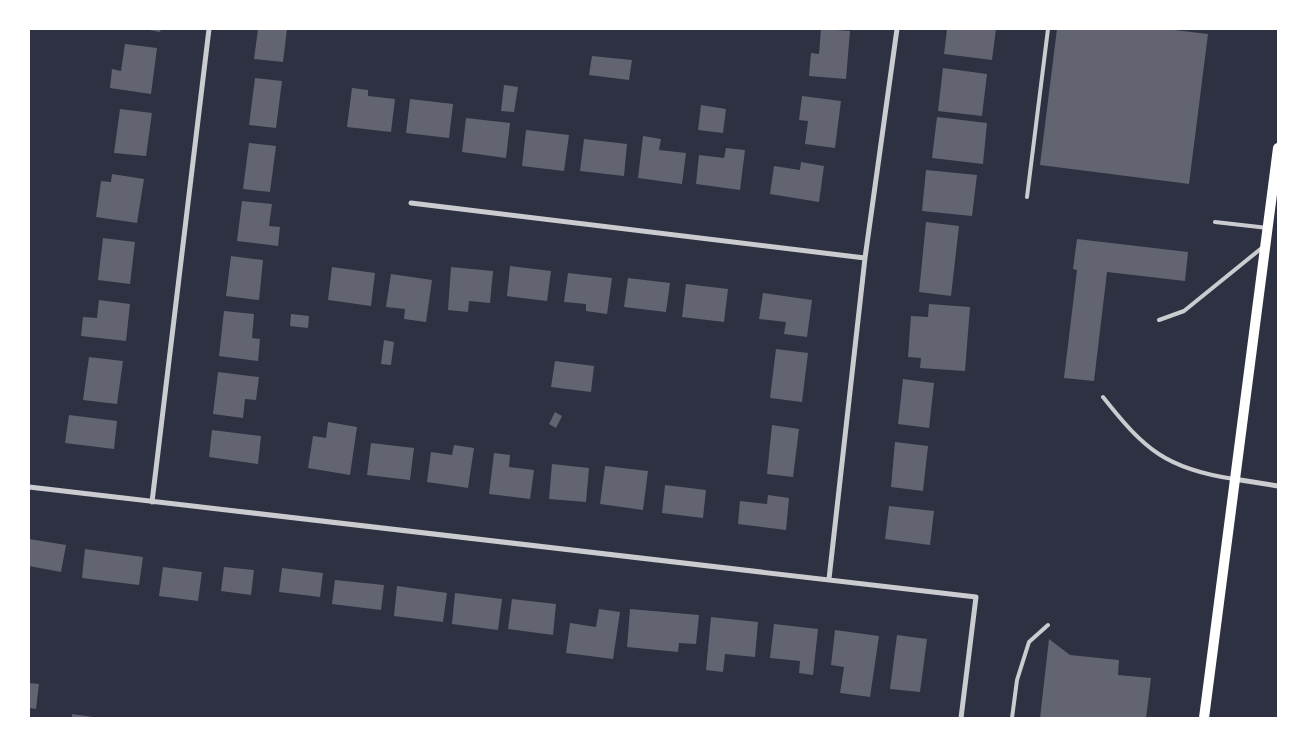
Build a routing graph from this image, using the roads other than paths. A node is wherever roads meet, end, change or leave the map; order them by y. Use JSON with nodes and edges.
{"nodes":[{"id":1,"x":209,"y":29,"type":"edge"},
{"id":2,"x":897,"y":29,"type":"edge"},
{"id":3,"x":1048,"y":29,"type":"edge"},
{"id":4,"x":1278,"y":148,"type":"edge"},
{"id":5,"x":1026,"y":197,"type":"dead end"},
{"id":6,"x":411,"y":203,"type":"dead end"},
{"id":7,"x":1215,"y":222,"type":"dead end"},
{"id":8,"x":1268,"y":228,"type":"junction"},
{"id":9,"x":1265,"y":245,"type":"junction"},
{"id":10,"x":866,"y":258,"type":"junction"},
{"id":11,"x":1159,"y":320,"type":"dead end"},
{"id":12,"x":1103,"y":397,"type":"dead end"},
{"id":13,"x":1234,"y":479,"type":"junction"},
{"id":14,"x":1278,"y":486,"type":"edge"},
{"id":15,"x":29,"y":487,"type":"edge"},
{"id":16,"x":152,"y":502,"type":"junction"},
{"id":17,"x":828,"y":579,"type":"junction"},
{"id":18,"x":1048,"y":625,"type":"dead end"},
{"id":19,"x":961,"y":718,"type":"edge"},
{"id":20,"x":1012,"y":718,"type":"edge"},
{"id":21,"x":1204,"y":718,"type":"edge"}],
"edges":[{"from":1,"to":16,"type":"street"},
{"from":2,"to":10,"type":"street"},
{"from":3,"to":5,"type":"lane"},
{"from":4,"to":8,"type":"main road"},
{"from":6,"to":10,"type":"street"},
{"from":7,"to":8,"type":"lane"},
{"from":8,"to":9,"type":"main road"},
{"from":9,"to":11,"type":"lane"},
{"from":9,"to":13,"type":"main road"},
{"from":10,"to":17,"type":"street"},
{"from":12,"to":13,"type":"lane"},
{"from":13,"to":14,"type":"street"},
{"from":13,"to":21,"type":"main road"},
{"from":15,"to":16,"type":"street"},
{"from":16,"to":17,"type":"street"},
{"from":17,"to":19,"type":"street"},
{"from":18,"to":20,"type":"lane"}]}
